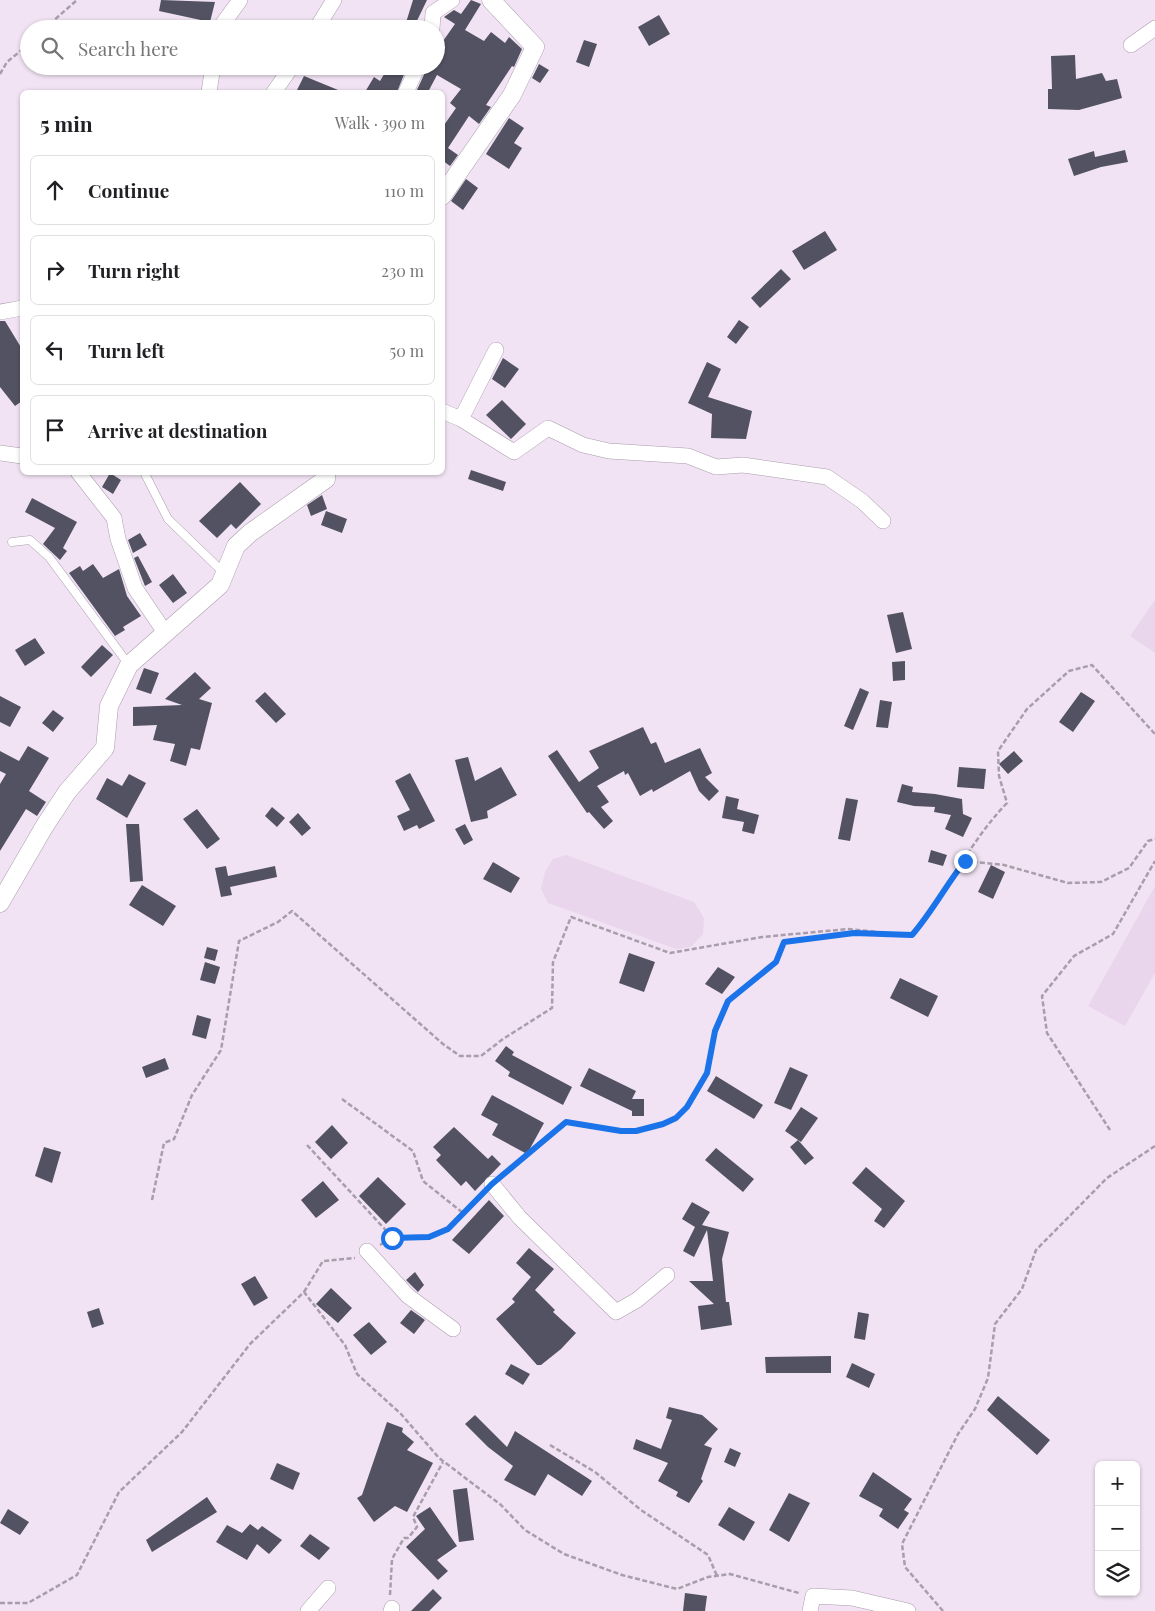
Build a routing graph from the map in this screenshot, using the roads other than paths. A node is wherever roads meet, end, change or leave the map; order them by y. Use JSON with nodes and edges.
{"nodes":[{"id":1,"x":240,"y":0,"type":"edge"},
{"id":2,"x":334,"y":0,"type":"edge"},
{"id":3,"x":452,"y":0,"type":"edge"},
{"id":4,"x":491,"y":0,"type":"edge"},
{"id":5,"x":226,"y":20,"type":"edge"},
{"id":6,"x":322,"y":20,"type":"edge"},
{"id":7,"x":433,"y":20,"type":"edge"},
{"id":8,"x":1155,"y":28,"type":"edge"},
{"id":9,"x":1131,"y":45,"type":"dead end"},
{"id":10,"x":213,"y":75,"type":"edge"},
{"id":11,"x":286,"y":75,"type":"edge"},
{"id":12,"x":414,"y":75,"type":"edge"},
{"id":13,"x":210,"y":90,"type":"edge"},
{"id":14,"x":275,"y":90,"type":"edge"},
{"id":15,"x":407,"y":90,"type":"edge"},
{"id":16,"x":445,"y":192,"type":"edge"},
{"id":17,"x":20,"y":308,"type":"edge"},
{"id":18,"x":0,"y":312,"type":"edge"},
{"id":19,"x":496,"y":350,"type":"dead end"},
{"id":20,"x":445,"y":412,"type":"edge"},
{"id":21,"x":461,"y":419,"type":"junction"},
{"id":22,"x":0,"y":453,"type":"edge"},
{"id":23,"x":20,"y":456,"type":"edge"},
{"id":24,"x":80,"y":475,"type":"edge"},
{"id":25,"x":146,"y":475,"type":"edge"},
{"id":26,"x":326,"y":475,"type":"edge"},
{"id":27,"x":883,"y":522,"type":"dead end"},
{"id":28,"x":12,"y":542,"type":"dead end"},
{"id":29,"x":225,"y":574,"type":"junction"},
{"id":30,"x":166,"y":634,"type":"junction"},
{"id":31,"x":129,"y":665,"type":"junction"},
{"id":32,"x":0,"y":903,"type":"edge"},
{"id":33,"x":492,"y":1184,"type":"road end"},
{"id":34,"x":367,"y":1252,"type":"road end"},
{"id":35,"x":667,"y":1275,"type":"dead end"},
{"id":36,"x":453,"y":1329,"type":"dead end"},
{"id":37,"x":328,"y":1588,"type":"dead end"},
{"id":38,"x":811,"y":1604,"type":"edge"},
{"id":39,"x":308,"y":1611,"type":"edge"},
{"id":40,"x":908,"y":1611,"type":"edge"}],
"edges":[{"from":1,"to":5,"type":"street"},
{"from":2,"to":6,"type":"street"},
{"from":3,"to":7,"type":"street"},
{"from":4,"to":16,"type":"street"},
{"from":8,"to":9,"type":"street"},
{"from":10,"to":13,"type":"street"},
{"from":11,"to":14,"type":"street"},
{"from":12,"to":15,"type":"street"},
{"from":17,"to":18,"type":"street"},
{"from":19,"to":21,"type":"street"},
{"from":20,"to":21,"type":"street"},
{"from":21,"to":27,"type":"street"},
{"from":22,"to":23,"type":"street"},
{"from":24,"to":30,"type":"street"},
{"from":25,"to":29,"type":"lane"},
{"from":26,"to":29,"type":"street"},
{"from":28,"to":31,"type":"lane"},
{"from":29,"to":30,"type":"street"},
{"from":30,"to":31,"type":"street"},
{"from":31,"to":32,"type":"street"},
{"from":33,"to":35,"type":"street"},
{"from":34,"to":36,"type":"street"},
{"from":37,"to":39,"type":"street"},
{"from":38,"to":40,"type":"street"}]}
